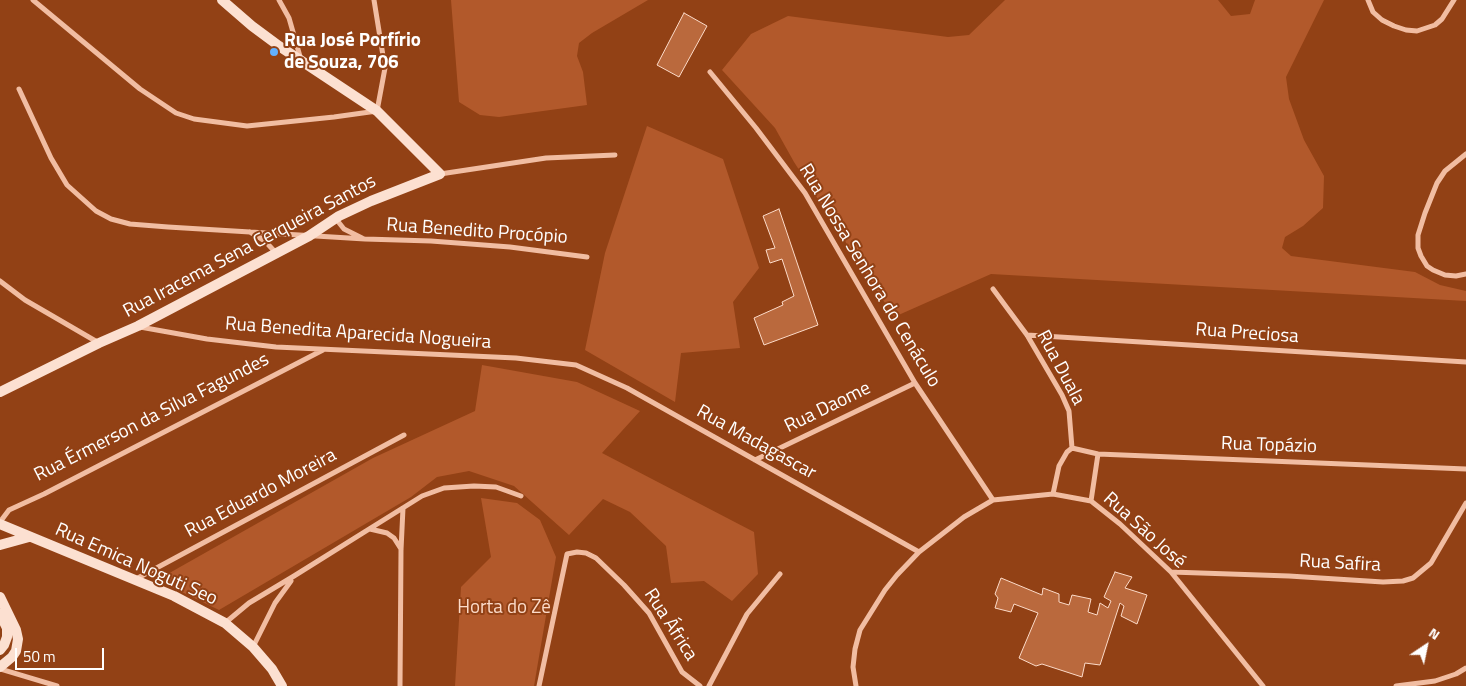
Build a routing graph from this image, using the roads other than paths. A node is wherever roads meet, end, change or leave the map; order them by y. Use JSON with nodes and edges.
{"nodes":[{"id":1,"x":33,"y":0,"type":"edge"},
{"id":2,"x":222,"y":0,"type":"edge"},
{"id":3,"x":279,"y":0,"type":"edge"},
{"id":4,"x":374,"y":0,"type":"edge"},
{"id":5,"x":1368,"y":0,"type":"edge"},
{"id":6,"x":1454,"y":0,"type":"edge"},
{"id":7,"x":301,"y":60,"type":"junction"},
{"id":8,"x":710,"y":72,"type":"dead end"},
{"id":9,"x":19,"y":89,"type":"dead end"},
{"id":10,"x":377,"y":111,"type":"junction"},
{"id":11,"x":1466,"y":154,"type":"edge"},
{"id":12,"x":615,"y":155,"type":"dead end"},
{"id":13,"x":440,"y":174,"type":"junction"},
{"id":14,"x":336,"y":218,"type":"junction"},
{"id":15,"x":247,"y":231,"type":"junction"},
{"id":16,"x":309,"y":236,"type":"junction"},
{"id":17,"x":364,"y":239,"type":"junction"},
{"id":18,"x":276,"y":253,"type":"junction"},
{"id":19,"x":587,"y":257,"type":"dead end"},
{"id":20,"x":1465,"y":275,"type":"edge"},
{"id":21,"x":0,"y":281,"type":"edge"},
{"id":22,"x":993,"y":289,"type":"dead end"},
{"id":23,"x":138,"y":326,"type":"junction"},
{"id":24,"x":1027,"y":335,"type":"junction"},
{"id":25,"x":99,"y":343,"type":"junction"},
{"id":26,"x":323,"y":350,"type":"junction"},
{"id":27,"x":1466,"y":362,"type":"edge"},
{"id":28,"x":576,"y":365,"type":"joint"},
{"id":29,"x":915,"y":383,"type":"junction"},
{"id":30,"x":0,"y":392,"type":"edge"},
{"id":31,"x":404,"y":435,"type":"dead end"},
{"id":32,"x":1072,"y":448,"type":"junction"},
{"id":33,"x":1098,"y":454,"type":"junction"},
{"id":34,"x":755,"y":460,"type":"junction"},
{"id":35,"x":1466,"y":469,"type":"edge"},
{"id":36,"x":1052,"y":494,"type":"junction"},
{"id":37,"x":521,"y":496,"type":"dead end"},
{"id":38,"x":993,"y":500,"type":"junction"},
{"id":39,"x":1091,"y":501,"type":"junction"},
{"id":40,"x":1466,"y":503,"type":"edge"},
{"id":41,"x":403,"y":508,"type":"junction"},
{"id":42,"x":0,"y":523,"type":"edge"},
{"id":43,"x":370,"y":529,"type":"junction"},
{"id":44,"x":29,"y":537,"type":"junction"},
{"id":45,"x":0,"y":545,"type":"edge"},
{"id":46,"x":401,"y":550,"type":"junction"},
{"id":47,"x":920,"y":552,"type":"junction"},
{"id":48,"x":1171,"y":572,"type":"junction"},
{"id":49,"x":780,"y":574,"type":"dead end"},
{"id":50,"x":294,"y":576,"type":"junction"},
{"id":51,"x":133,"y":580,"type":"junction"},
{"id":52,"x":0,"y":597,"type":"edge"},
{"id":53,"x":0,"y":614,"type":"edge"},
{"id":54,"x":225,"y":623,"type":"junction"},
{"id":55,"x":253,"y":647,"type":"junction"},
{"id":56,"x":0,"y":650,"type":"edge"},
{"id":57,"x":0,"y":668,"type":"edge"},
{"id":58,"x":1466,"y":668,"type":"edge"},
{"id":59,"x":540,"y":685,"type":"edge"},
{"id":60,"x":57,"y":686,"type":"edge"},
{"id":61,"x":282,"y":686,"type":"edge"},
{"id":62,"x":400,"y":686,"type":"edge"},
{"id":63,"x":700,"y":686,"type":"edge"},
{"id":64,"x":709,"y":686,"type":"edge"},
{"id":65,"x":856,"y":686,"type":"edge"},
{"id":66,"x":1263,"y":686,"type":"edge"},
{"id":67,"x":1396,"y":686,"type":"edge"}],
"edges":[{"from":1,"to":10,"type":"street"},
{"from":2,"to":7,"type":"main road"},
{"from":3,"to":7,"type":"street"},
{"from":4,"to":10,"type":"street"},
{"from":5,"to":6,"type":"street"},
{"from":7,"to":10,"type":"main road"},
{"from":8,"to":29,"type":"street","name":"Rua Nossa Senhora do Cenáculo"},
{"from":9,"to":15,"type":"street","name":"Rua Benedito Procópio"},
{"from":10,"to":13,"type":"main road"},
{"from":11,"to":20,"type":"street"},
{"from":12,"to":13,"type":"street","name":"Rua Iracema Sena Cerqueira Santos"},
{"from":13,"to":14,"type":"main road","name":"Rua Iracema Sena Cerqueira Santos"},
{"from":14,"to":16,"type":"main road","name":"Rua Iracema Sena Cerqueira Santos"},
{"from":14,"to":17,"type":"street","name":"Rua Benedito Procópio"},
{"from":15,"to":16,"type":"street","name":"Rua Benedito Procópio"},
{"from":15,"to":18,"type":"street","name":"Rua Benedito Procópio"},
{"from":16,"to":17,"type":"street","name":"Rua Benedito Procópio"},
{"from":16,"to":18,"type":"main road","name":"Rua Iracema Sena Cerqueira Santos"},
{"from":17,"to":19,"type":"street","name":"Rua Benedito Procópio"},
{"from":18,"to":23,"type":"main road","name":"Rua Iracema Sena Cerqueira Santos"},
{"from":21,"to":25,"type":"street"},
{"from":22,"to":24,"type":"street","name":"Rua Duala"},
{"from":23,"to":25,"type":"main road","name":"Rua Iracema Sena Cerqueira Santos"},
{"from":23,"to":26,"type":"street","name":"Rua Benedita Aparecida Nogueira"},
{"from":24,"to":27,"type":"street","name":"Rua Preciosa"},
{"from":24,"to":32,"type":"street","name":"Rua Duala"},
{"from":25,"to":30,"type":"main road","name":"Rua Iracema Sena Cerqueira Santos"},
{"from":26,"to":28,"type":"street","name":"Rua Benedita Aparecida Nogueira"},
{"from":26,"to":42,"type":"street","name":"Rua Érmerson da Silva Fagundes"},
{"from":28,"to":34,"type":"street","name":"Rua Madagascar"},
{"from":29,"to":34,"type":"street","name":"Rua Daome"},
{"from":29,"to":38,"type":"street","name":"Rua Nossa Senhora do Cenáculo"},
{"from":31,"to":51,"type":"street","name":"Rua Eduardo Moreira"},
{"from":32,"to":33,"type":"street","name":"Rua Topázio"},
{"from":32,"to":36,"type":"street"},
{"from":33,"to":35,"type":"street","name":"Rua Topázio"},
{"from":33,"to":39,"type":"street"},
{"from":34,"to":47,"type":"street","name":"Rua Madagascar"},
{"from":36,"to":38,"type":"street","name":"Rua São José"},
{"from":36,"to":39,"type":"street","name":"Rua São José"},
{"from":37,"to":41,"type":"street"},
{"from":38,"to":47,"type":"street","name":"Rua São José"},
{"from":39,"to":48,"type":"street","name":"Rua São José"},
{"from":40,"to":48,"type":"street","name":"Rua Safira"},
{"from":41,"to":43,"type":"street"},
{"from":41,"to":46,"type":"street"},
{"from":42,"to":44,"type":"main road","name":"Rua Emica Noguti Seo"},
{"from":43,"to":46,"type":"street"},
{"from":43,"to":50,"type":"street"},
{"from":44,"to":45,"type":"main road"},
{"from":44,"to":51,"type":"main road","name":"Rua Emica Noguti Seo"},
{"from":46,"to":62,"type":"street"},
{"from":47,"to":65,"type":"street","name":"Rua São José"},
{"from":48,"to":66,"type":"street","name":"Rua São José"},
{"from":49,"to":64,"type":"street"},
{"from":50,"to":54,"type":"street"},
{"from":50,"to":55,"type":"street"},
{"from":51,"to":54,"type":"main road","name":"Rua Emica Noguti Seo"},
{"from":52,"to":57,"type":"main road"},
{"from":53,"to":56,"type":"main road"},
{"from":54,"to":55,"type":"main road","name":"Rua Emica Noguti Seo"},
{"from":55,"to":61,"type":"main road","name":"Rua Emica Noguti Seo"},
{"from":57,"to":60,"type":"street"},
{"from":58,"to":67,"type":"street"},
{"from":59,"to":63,"type":"street","name":"Rua África"}]}
